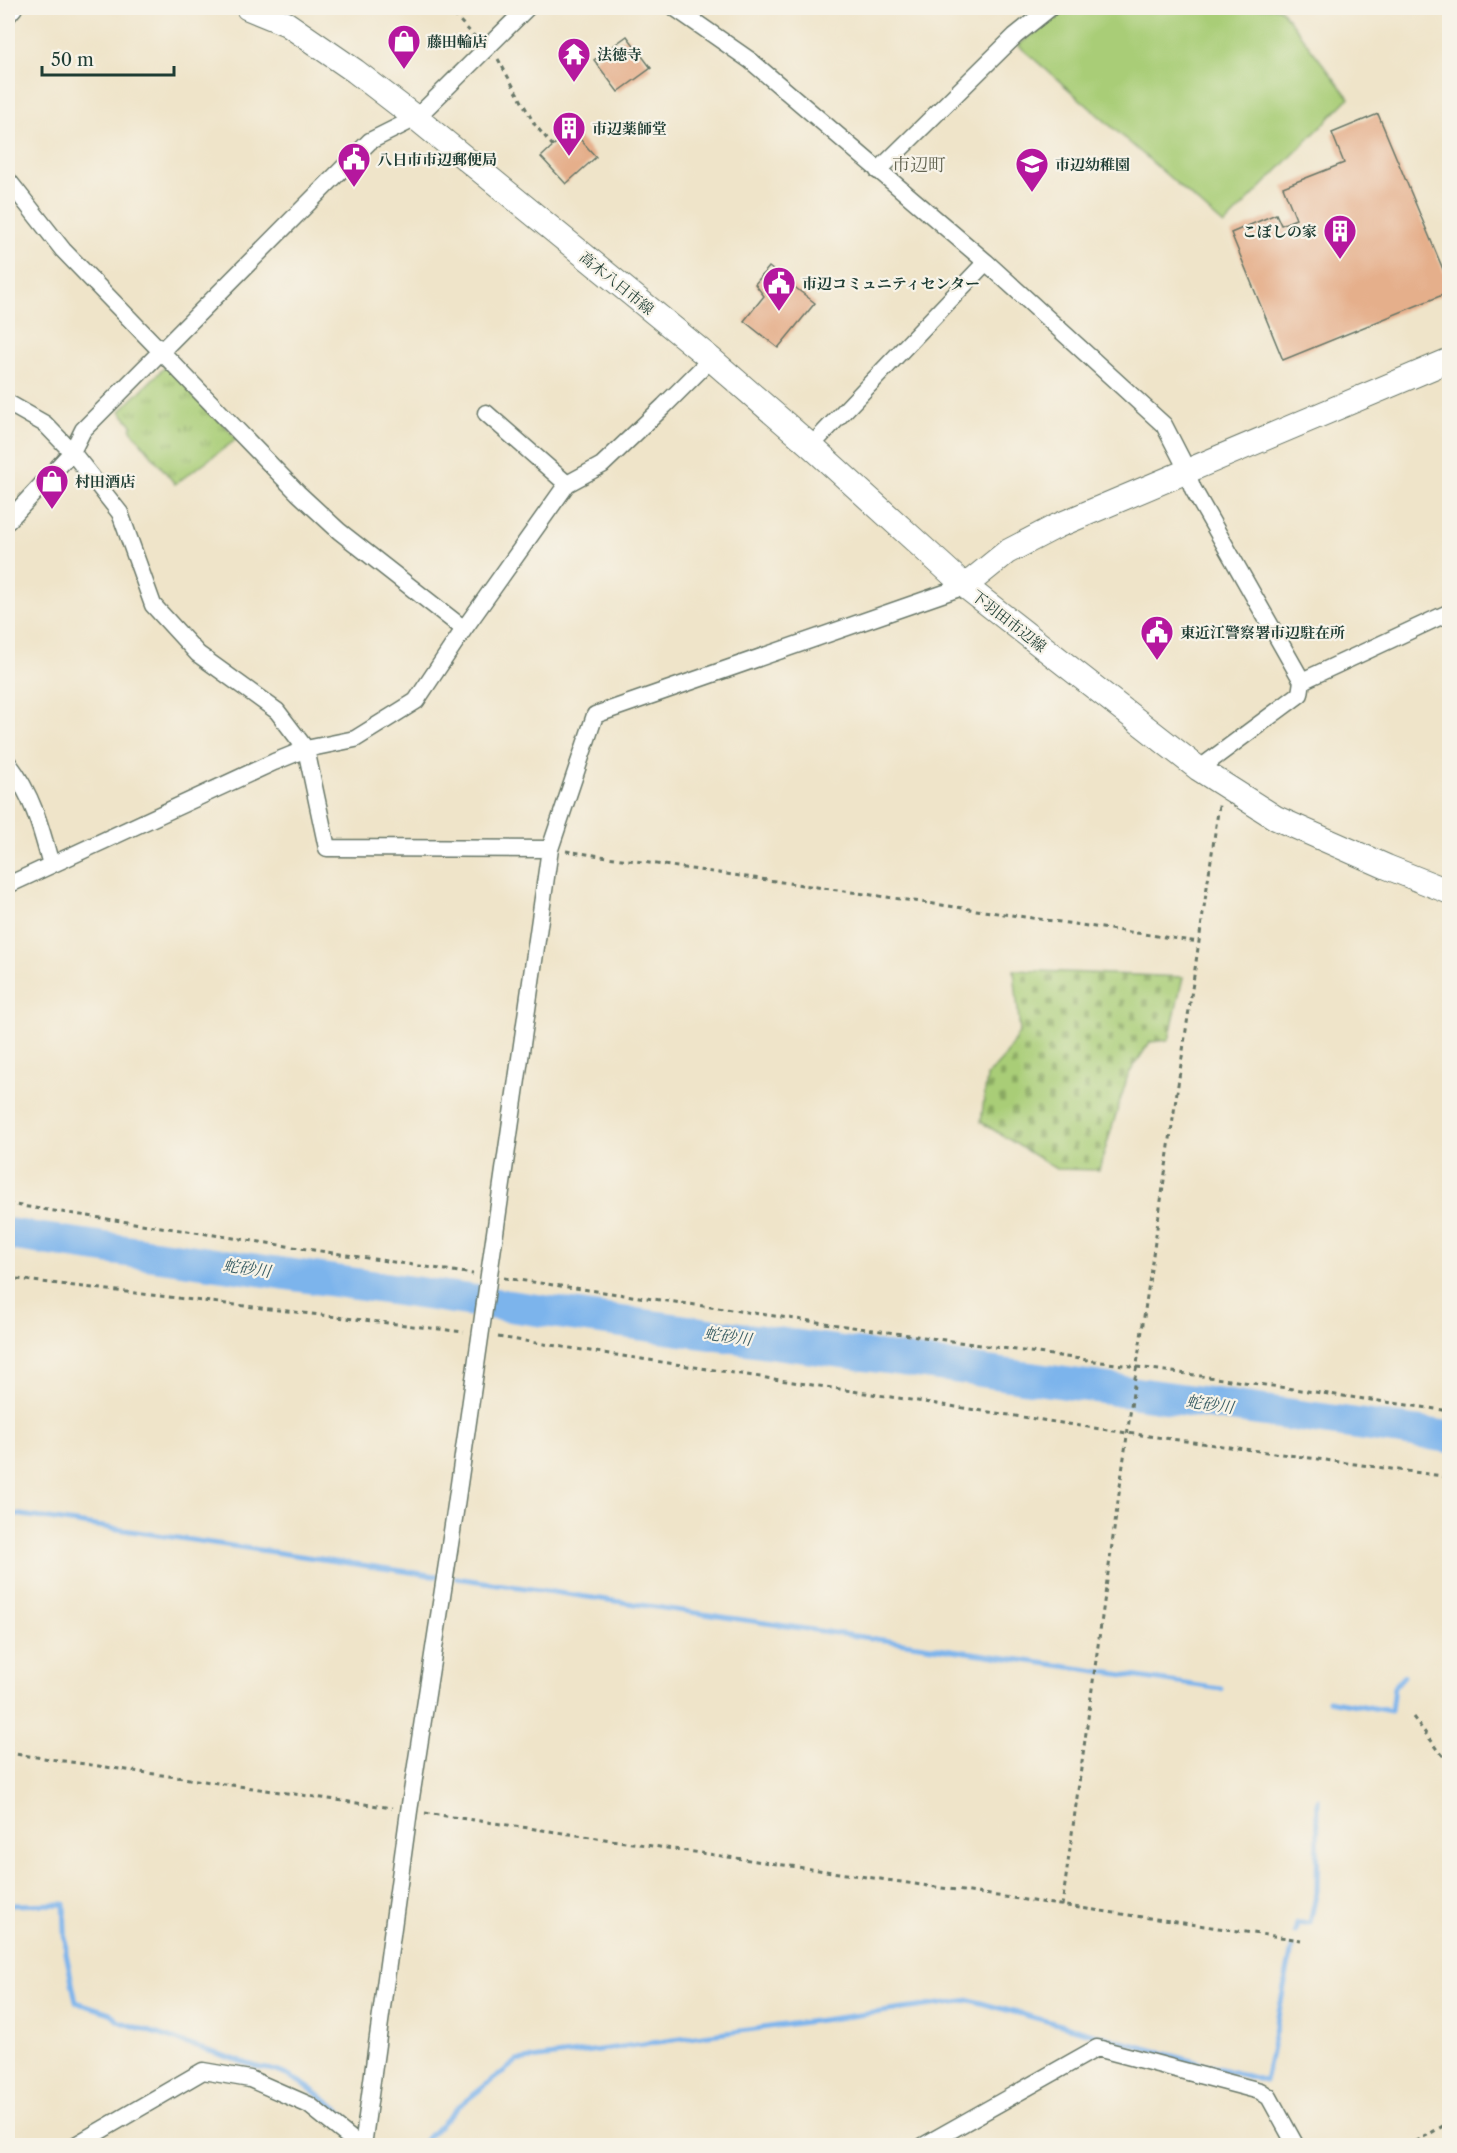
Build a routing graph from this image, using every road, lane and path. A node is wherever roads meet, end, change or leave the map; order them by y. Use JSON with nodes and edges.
{"nodes":[{"id":1,"x":14,"y":8,"type":"edge"},
{"id":2,"x":248,"y":8,"type":"edge"},
{"id":3,"x":448,"y":8,"type":"edge"},
{"id":4,"x":527,"y":8,"type":"edge"},
{"id":5,"x":675,"y":8,"type":"edge"},
{"id":6,"x":1050,"y":8,"type":"edge"},
{"id":7,"x":8,"y":15,"type":"edge"},
{"id":8,"x":487,"y":46,"type":"junction"},
{"id":9,"x":416,"y":118,"type":"junction"},
{"id":10,"x":554,"y":147,"type":"dead end"},
{"id":11,"x":878,"y":171,"type":"junction"},
{"id":12,"x":8,"y":180,"type":"edge"},
{"id":13,"x":986,"y":262,"type":"junction"},
{"id":14,"x":162,"y":352,"type":"junction"},
{"id":15,"x":711,"y":359,"type":"junction"},
{"id":16,"x":1449,"y":360,"type":"edge"},
{"id":17,"x":8,"y":403,"type":"edge"},
{"id":18,"x":486,"y":413,"type":"dead end"},
{"id":19,"x":811,"y":446,"type":"junction"},
{"id":20,"x":72,"y":453,"type":"junction"},
{"id":21,"x":1186,"y":473,"type":"junction"},
{"id":22,"x":567,"y":484,"type":"junction"},
{"id":23,"x":8,"y":521,"type":"edge"},
{"id":24,"x":965,"y":586,"type":"junction"},
{"id":25,"x":1449,"y":612,"type":"edge"},
{"id":26,"x":464,"y":629,"type":"junction"},
{"id":27,"x":1302,"y":681,"type":"junction"},
{"id":28,"x":306,"y":749,"type":"junction"},
{"id":29,"x":8,"y":763,"type":"edge"},
{"id":30,"x":1199,"y":769,"type":"junction"},
{"id":31,"x":1222,"y":786,"type":"junction"},
{"id":32,"x":550,"y":849,"type":"junction"},
{"id":33,"x":51,"y":865,"type":"junction"},
{"id":34,"x":8,"y":885,"type":"edge"},
{"id":35,"x":1449,"y":892,"type":"edge"},
{"id":36,"x":1199,"y":942,"type":"junction"},
{"id":37,"x":8,"y":1204,"type":"edge"},
{"id":38,"x":8,"y":1278,"type":"edge"},
{"id":39,"x":489,"y":1283,"type":"junction"},
{"id":40,"x":480,"y":1329,"type":"junction"},
{"id":41,"x":1136,"y":1368,"type":"junction"},
{"id":42,"x":1449,"y":1411,"type":"edge"},
{"id":43,"x":1127,"y":1433,"type":"junction"},
{"id":44,"x":1449,"y":1478,"type":"edge"},
{"id":45,"x":1413,"y":1717,"type":"dead end"},
{"id":46,"x":8,"y":1753,"type":"edge"},
{"id":47,"x":1449,"y":1765,"type":"edge"},
{"id":48,"x":409,"y":1811,"type":"junction"},
{"id":49,"x":1449,"y":1842,"type":"edge"},
{"id":50,"x":1449,"y":1856,"type":"edge"},
{"id":51,"x":1062,"y":1906,"type":"junction"},
{"id":52,"x":1301,"y":1940,"type":"dead end"},
{"id":53,"x":1449,"y":2122,"type":"edge"},
{"id":54,"x":74,"y":2145,"type":"edge"},
{"id":55,"x":362,"y":2145,"type":"edge"},
{"id":56,"x":923,"y":2145,"type":"edge"},
{"id":57,"x":1296,"y":2145,"type":"edge"},
{"id":58,"x":1408,"y":2145,"type":"edge"}],
"edges":[{"from":1,"to":7,"type":"street"},
{"from":2,"to":9,"type":"main road","name":"高木八日市線"},
{"from":3,"to":8,"type":"path"},
{"from":4,"to":8,"type":"street"},
{"from":5,"to":11,"type":"street"},
{"from":6,"to":11,"type":"street"},
{"from":8,"to":9,"type":"street"},
{"from":8,"to":10,"type":"path"},
{"from":9,"to":14,"type":"street"},
{"from":9,"to":15,"type":"main road","name":"高木八日市線"},
{"from":11,"to":13,"type":"street"},
{"from":12,"to":14,"type":"street"},
{"from":13,"to":19,"type":"street"},
{"from":13,"to":21,"type":"street"},
{"from":14,"to":20,"type":"street"},
{"from":14,"to":26,"type":"street"},
{"from":15,"to":19,"type":"main road","name":"高木八日市線"},
{"from":15,"to":22,"type":"street"},
{"from":16,"to":21,"type":"main road","name":"下羽田市辺線"},
{"from":17,"to":20,"type":"street"},
{"from":18,"to":22,"type":"street"},
{"from":19,"to":24,"type":"main road","name":"高木八日市線"},
{"from":20,"to":23,"type":"street"},
{"from":20,"to":28,"type":"street"},
{"from":21,"to":24,"type":"main road","name":"下羽田市辺線"},
{"from":21,"to":27,"type":"street"},
{"from":22,"to":26,"type":"street"},
{"from":24,"to":30,"type":"main road","name":"下羽田市辺線"},
{"from":24,"to":32,"type":"street"},
{"from":25,"to":27,"type":"street"},
{"from":26,"to":28,"type":"street"},
{"from":27,"to":30,"type":"street"},
{"from":28,"to":32,"type":"street"},
{"from":28,"to":33,"type":"street"},
{"from":29,"to":33,"type":"street"},
{"from":30,"to":31,"type":"main road","name":"下羽田市辺線"},
{"from":31,"to":35,"type":"main road","name":"下羽田市辺線"},
{"from":31,"to":36,"type":"path"},
{"from":32,"to":36,"type":"path"},
{"from":32,"to":39,"type":"street"},
{"from":33,"to":34,"type":"street"},
{"from":36,"to":41,"type":"path"},
{"from":37,"to":39,"type":"path"},
{"from":38,"to":40,"type":"path"},
{"from":39,"to":40,"type":"street"},
{"from":39,"to":41,"type":"path"},
{"from":40,"to":43,"type":"path"},
{"from":40,"to":48,"type":"street"},
{"from":41,"to":42,"type":"path"},
{"from":41,"to":43,"type":"path"},
{"from":43,"to":44,"type":"path"},
{"from":43,"to":51,"type":"path"},
{"from":45,"to":47,"type":"path"},
{"from":46,"to":48,"type":"path"},
{"from":48,"to":51,"type":"path"},
{"from":48,"to":55,"type":"street"},
{"from":49,"to":50,"type":"path"},
{"from":51,"to":52,"type":"path"},
{"from":53,"to":58,"type":"path"},
{"from":54,"to":55,"type":"street"},
{"from":56,"to":57,"type":"street"}]}
